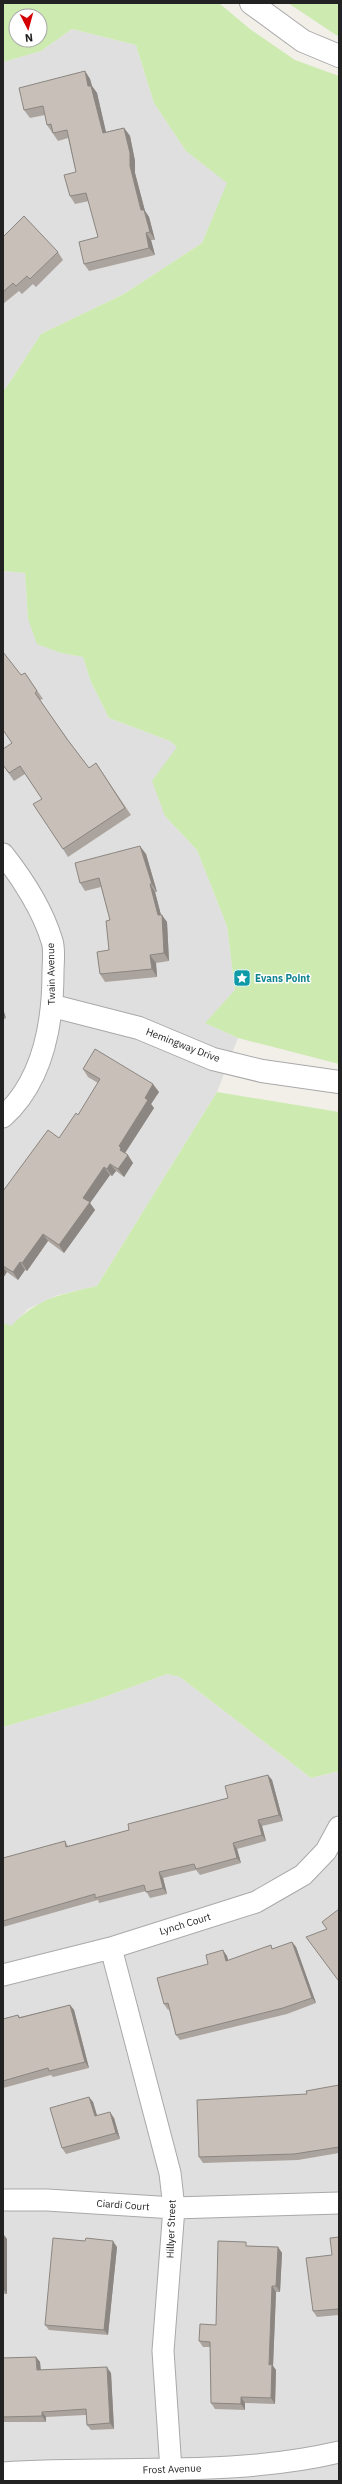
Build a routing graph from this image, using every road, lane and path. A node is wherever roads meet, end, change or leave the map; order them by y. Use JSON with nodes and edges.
{"nodes":[{"id":1,"x":251,"y":3,"type":"edge"},
{"id":2,"x":339,"y":56,"type":"edge"},
{"id":3,"x":3,"y":854,"type":"edge"},
{"id":4,"x":53,"y":1006,"type":"junction"},
{"id":5,"x":339,"y":1082,"type":"edge"},
{"id":6,"x":3,"y":1117,"type":"edge"},
{"id":7,"x":339,"y":1827,"type":"edge"},
{"id":8,"x":111,"y":1948,"type":"junction"},
{"id":9,"x":3,"y":1975,"type":"edge"},
{"id":10,"x":3,"y":2200,"type":"edge"},
{"id":11,"x":339,"y":2203,"type":"edge"},
{"id":12,"x":174,"y":2208,"type":"junction"},
{"id":13,"x":339,"y":2452,"type":"edge"},
{"id":14,"x":171,"y":2470,"type":"junction"},
{"id":15,"x":16,"y":2475,"type":"edge"}],
"edges":[{"from":1,"to":2,"type":"street"},
{"from":3,"to":4,"type":"street","name":"Twain Avenue"},
{"from":4,"to":5,"type":"street","name":"Hemingway Drive"},
{"from":4,"to":6,"type":"street","name":"Twain Avenue"},
{"from":7,"to":8,"type":"street","name":"Lynch Court"},
{"from":8,"to":9,"type":"street","name":"Lynch Court"},
{"from":8,"to":12,"type":"street","name":"Hillyer Street"},
{"from":10,"to":12,"type":"street","name":"Ciardi Court"},
{"from":11,"to":12,"type":"street","name":"Ciardi Court"},
{"from":12,"to":14,"type":"street","name":"Hillyer Street"},
{"from":13,"to":14,"type":"street","name":"Frost Avenue"},
{"from":14,"to":15,"type":"street","name":"Frost Avenue"}]}
